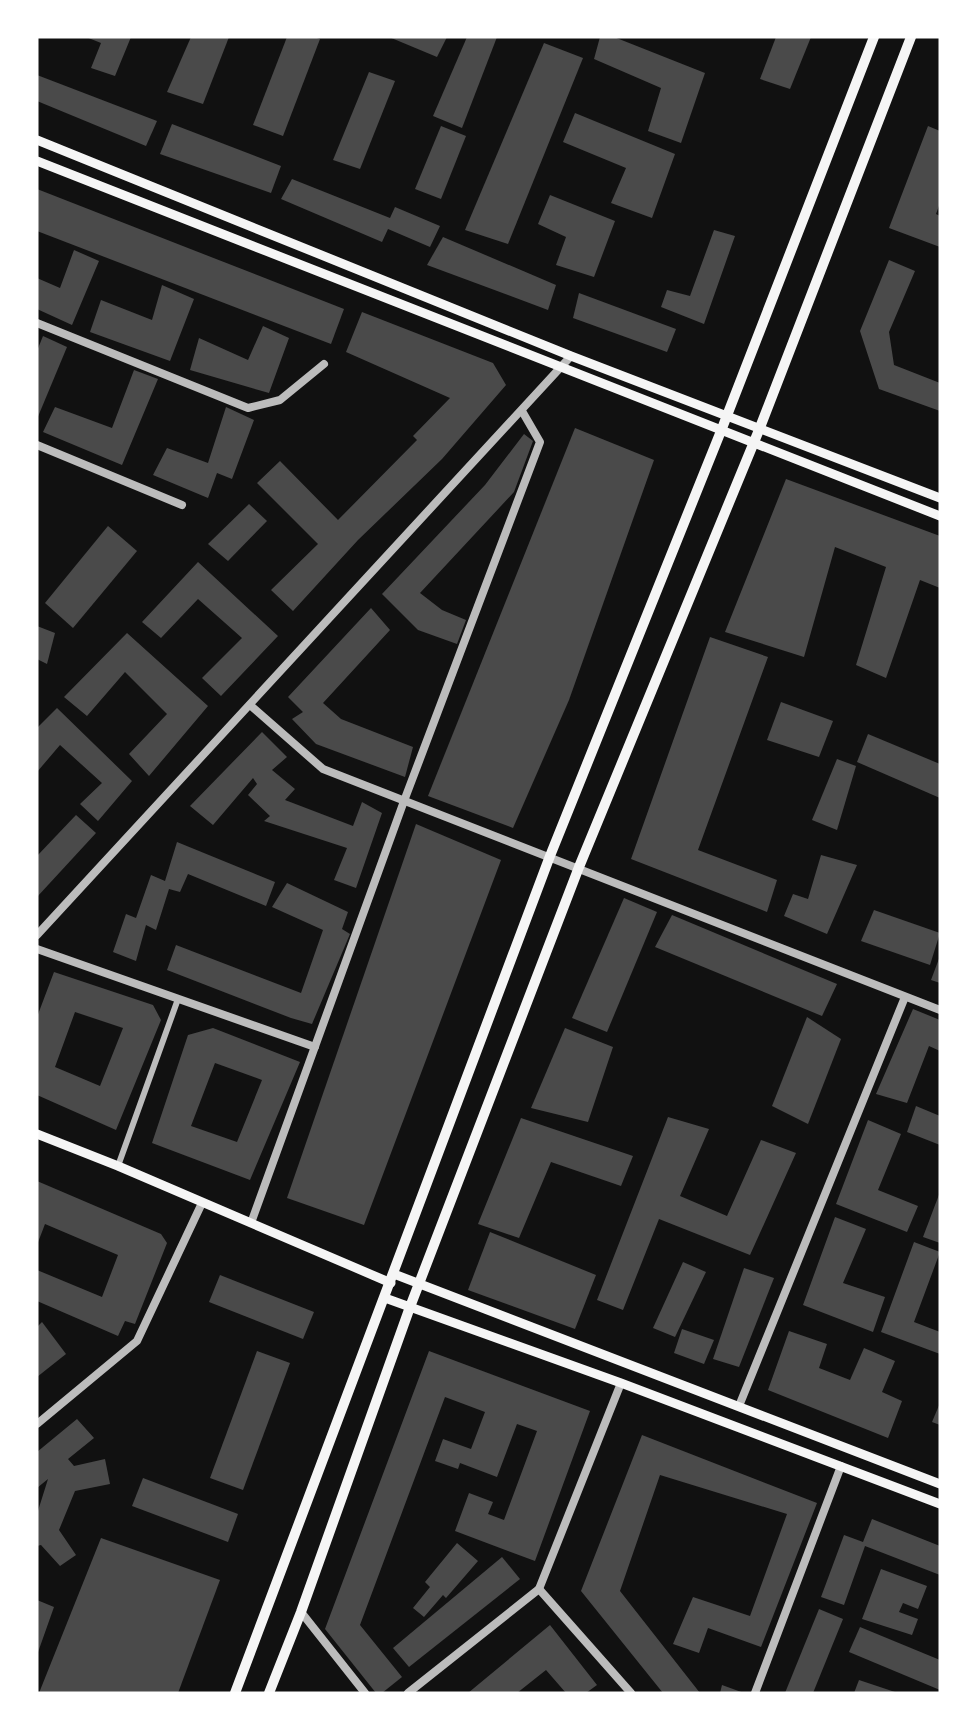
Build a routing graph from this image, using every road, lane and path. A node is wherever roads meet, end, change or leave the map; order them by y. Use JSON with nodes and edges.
{"nodes":[{"id":1,"x":874,"y":37,"type":"edge"},
{"id":2,"x":911,"y":37,"type":"edge"},
{"id":3,"x":37,"y":140,"type":"edge"},
{"id":4,"x":37,"y":161,"type":"edge"},
{"id":5,"x":37,"y":323,"type":"edge"},
{"id":6,"x":571,"y":356,"type":"junction"},
{"id":7,"x":324,"y":364,"type":"dead end"},
{"id":8,"x":560,"y":368,"type":"junction"},
{"id":9,"x":522,"y":411,"type":"junction"},
{"id":10,"x":726,"y":417,"type":"junction"},
{"id":11,"x":760,"y":430,"type":"junction"},
{"id":12,"x":721,"y":431,"type":"junction"},
{"id":13,"x":754,"y":444,"type":"junction"},
{"id":14,"x":37,"y":445,"type":"edge"},
{"id":15,"x":940,"y":498,"type":"edge"},
{"id":16,"x":182,"y":505,"type":"dead end"},
{"id":17,"x":940,"y":516,"type":"edge"},
{"id":18,"x":250,"y":705,"type":"junction"},
{"id":19,"x":404,"y":801,"type":"junction"},
{"id":20,"x":551,"y":856,"type":"junction"},
{"id":21,"x":579,"y":867,"type":"junction"},
{"id":22,"x":37,"y":935,"type":"edge"},
{"id":23,"x":37,"y":950,"type":"edge"},
{"id":24,"x":905,"y":997,"type":"junction"},
{"id":25,"x":178,"y":999,"type":"junction"},
{"id":26,"x":940,"y":1010,"type":"edge"},
{"id":27,"x":315,"y":1047,"type":"junction"},
{"id":28,"x":37,"y":1134,"type":"edge"},
{"id":29,"x":118,"y":1166,"type":"junction"},
{"id":30,"x":202,"y":1203,"type":"junction"},
{"id":31,"x":251,"y":1223,"type":"junction"},
{"id":32,"x":392,"y":1279,"type":"junction"},
{"id":33,"x":420,"y":1284,"type":"junction"},
{"id":34,"x":385,"y":1298,"type":"junction"},
{"id":35,"x":410,"y":1307,"type":"junction"},
{"id":36,"x":621,"y":1383,"type":"junction"},
{"id":37,"x":739,"y":1406,"type":"junction"},
{"id":38,"x":37,"y":1424,"type":"edge"},
{"id":39,"x":841,"y":1466,"type":"junction"},
{"id":40,"x":940,"y":1484,"type":"edge"},
{"id":41,"x":940,"y":1504,"type":"edge"},
{"id":42,"x":539,"y":1589,"type":"junction"},
{"id":43,"x":301,"y":1612,"type":"junction"},
{"id":44,"x":235,"y":1693,"type":"edge"},
{"id":45,"x":269,"y":1693,"type":"edge"},
{"id":46,"x":365,"y":1693,"type":"edge"},
{"id":47,"x":408,"y":1693,"type":"edge"},
{"id":48,"x":631,"y":1693,"type":"edge"},
{"id":49,"x":755,"y":1693,"type":"edge"}],
"edges":[{"from":1,"to":10,"type":"main road"},
{"from":2,"to":11,"type":"main road"},
{"from":3,"to":6,"type":"main road"},
{"from":4,"to":8,"type":"main road"},
{"from":5,"to":7,"type":"street"},
{"from":6,"to":8,"type":"street"},
{"from":6,"to":10,"type":"main road"},
{"from":8,"to":9,"type":"street"},
{"from":8,"to":12,"type":"main road"},
{"from":9,"to":18,"type":"street"},
{"from":9,"to":19,"type":"street"},
{"from":10,"to":11,"type":"main road"},
{"from":10,"to":12,"type":"main road"},
{"from":11,"to":13,"type":"main road"},
{"from":11,"to":15,"type":"main road"},
{"from":12,"to":13,"type":"main road"},
{"from":12,"to":20,"type":"main road"},
{"from":13,"to":17,"type":"main road"},
{"from":13,"to":21,"type":"main road"},
{"from":14,"to":16,"type":"street"},
{"from":18,"to":19,"type":"street"},
{"from":18,"to":22,"type":"street"},
{"from":19,"to":20,"type":"street"},
{"from":19,"to":27,"type":"street"},
{"from":20,"to":21,"type":"street"},
{"from":20,"to":32,"type":"main road"},
{"from":21,"to":24,"type":"street"},
{"from":21,"to":33,"type":"main road"},
{"from":23,"to":25,"type":"street"},
{"from":24,"to":26,"type":"street"},
{"from":24,"to":37,"type":"street"},
{"from":25,"to":27,"type":"street"},
{"from":25,"to":29,"type":"street"},
{"from":27,"to":31,"type":"street"},
{"from":28,"to":29,"type":"main road"},
{"from":29,"to":30,"type":"main road"},
{"from":30,"to":31,"type":"main road"},
{"from":30,"to":38,"type":"street"},
{"from":31,"to":32,"type":"main road"},
{"from":32,"to":33,"type":"main road"},
{"from":32,"to":34,"type":"main road"},
{"from":33,"to":35,"type":"main road"},
{"from":33,"to":37,"type":"main road"},
{"from":34,"to":35,"type":"main road"},
{"from":34,"to":44,"type":"main road"},
{"from":35,"to":36,"type":"main road"},
{"from":35,"to":43,"type":"main road"},
{"from":36,"to":39,"type":"main road"},
{"from":36,"to":42,"type":"street"},
{"from":37,"to":40,"type":"main road"},
{"from":39,"to":41,"type":"main road"},
{"from":39,"to":49,"type":"street"},
{"from":42,"to":47,"type":"street"},
{"from":42,"to":48,"type":"street"},
{"from":43,"to":45,"type":"main road"},
{"from":43,"to":46,"type":"street"}]}
